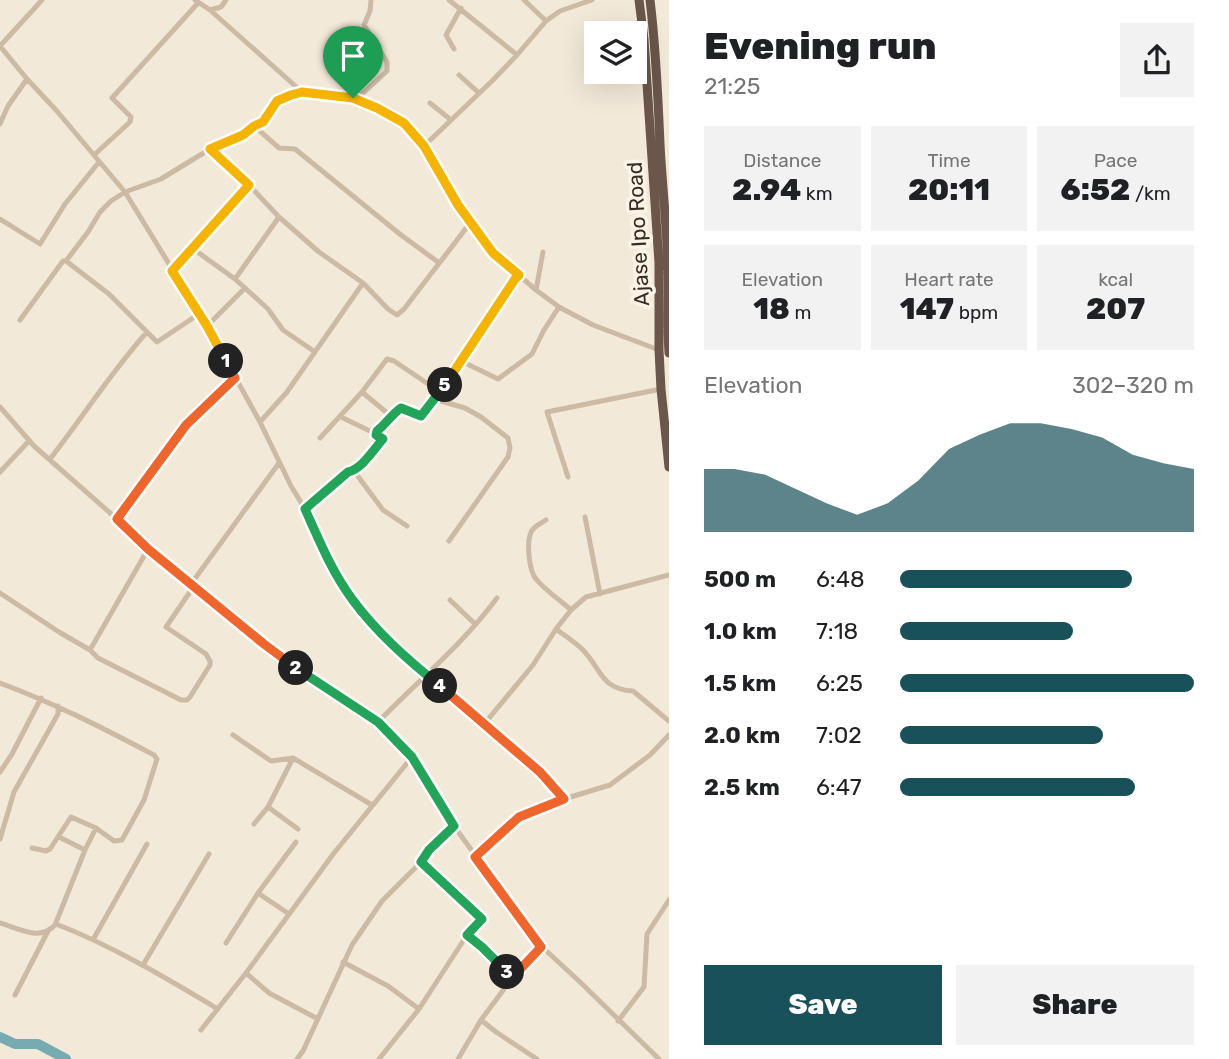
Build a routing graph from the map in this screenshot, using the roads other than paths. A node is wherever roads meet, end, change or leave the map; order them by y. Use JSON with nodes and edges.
{"nodes":[{"id":1,"x":42,"y":0,"type":"edge"},
{"id":2,"x":226,"y":0,"type":"edge"},
{"id":3,"x":371,"y":0,"type":"edge"},
{"id":4,"x":449,"y":0,"type":"edge"},
{"id":5,"x":524,"y":0,"type":"edge"},
{"id":6,"x":592,"y":0,"type":"edge"},
{"id":7,"x":639,"y":0,"type":"edge"},
{"id":8,"x":650,"y":0,"type":"edge"},
{"id":9,"x":197,"y":1,"type":"edge"},
{"id":10,"x":461,"y":8,"type":"junction"},
{"id":11,"x":210,"y":10,"type":"junction"},
{"id":12,"x":546,"y":21,"type":"junction"},
{"id":13,"x":0,"y":46,"type":"edge"},
{"id":14,"x":454,"y":49,"type":"dead end"},
{"id":15,"x":517,"y":55,"type":"junction"},
{"id":16,"x":460,"y":75,"type":"dead end"},
{"id":17,"x":27,"y":79,"type":"junction"},
{"id":18,"x":302,"y":92,"type":"junction"},
{"id":19,"x":479,"y":93,"type":"junction"},
{"id":20,"x":353,"y":98,"type":"junction"},
{"id":21,"x":430,"y":103,"type":"dead end"},
{"id":22,"x":451,"y":120,"type":"junction"},
{"id":23,"x":0,"y":124,"type":"edge"},
{"id":24,"x":254,"y":126,"type":"junction"},
{"id":25,"x":665,"y":143,"type":"edge"},
{"id":26,"x":424,"y":146,"type":"junction"},
{"id":27,"x":210,"y":149,"type":"junction"},
{"id":28,"x":94,"y":155,"type":"junction"},
{"id":29,"x":99,"y":162,"type":"junction"},
{"id":30,"x":249,"y":185,"type":"junction"},
{"id":31,"x":125,"y":192,"type":"junction"},
{"id":32,"x":279,"y":217,"type":"junction"},
{"id":33,"x":0,"y":219,"type":"edge"},
{"id":34,"x":473,"y":224,"type":"junction"},
{"id":35,"x":192,"y":247,"type":"junction"},
{"id":36,"x":542,"y":252,"type":"dead end"},
{"id":37,"x":66,"y":261,"type":"junction"},
{"id":38,"x":438,"y":262,"type":"junction"},
{"id":39,"x":172,"y":271,"type":"junction"},
{"id":40,"x":519,"y":275,"type":"junction"},
{"id":41,"x":235,"y":279,"type":"junction"},
{"id":42,"x":363,"y":283,"type":"junction"},
{"id":43,"x":245,"y":288,"type":"junction"},
{"id":44,"x":536,"y":290,"type":"junction"},
{"id":45,"x":559,"y":307,"type":"junction"},
{"id":46,"x":199,"y":314,"type":"junction"},
{"id":47,"x":20,"y":320,"type":"dead end"},
{"id":48,"x":207,"y":326,"type":"junction"},
{"id":49,"x":147,"y":332,"type":"junction"},
{"id":50,"x":668,"y":334,"type":"edge"},
{"id":51,"x":666,"y":351,"type":"edge"},
{"id":52,"x":314,"y":352,"type":"junction"},
{"id":53,"x":461,"y":361,"type":"junction"},
{"id":54,"x":235,"y":378,"type":"junction"},
{"id":55,"x":661,"y":389,"type":"junction"},
{"id":56,"x":362,"y":392,"type":"junction"},
{"id":57,"x":440,"y":392,"type":"junction"},
{"id":58,"x":434,"y":399,"type":"junction"},
{"id":59,"x":0,"y":407,"type":"edge"},
{"id":60,"x":341,"y":417,"type":"junction"},
{"id":61,"x":392,"y":417,"type":"junction"},
{"id":62,"x":260,"y":422,"type":"junction"},
{"id":63,"x":376,"y":435,"type":"junction"},
{"id":64,"x":320,"y":438,"type":"dead end"},
{"id":65,"x":29,"y":441,"type":"junction"},
{"id":66,"x":50,"y":459,"type":"junction"},
{"id":67,"x":279,"y":463,"type":"junction"},
{"id":68,"x":669,"y":467,"type":"edge"},
{"id":69,"x":354,"y":471,"type":"junction"},
{"id":70,"x":0,"y":472,"type":"edge"},
{"id":71,"x":568,"y":477,"type":"dead end"},
{"id":72,"x":305,"y":509,"type":"junction"},
{"id":73,"x":585,"y":517,"type":"dead end"},
{"id":74,"x":117,"y":519,"type":"junction"},
{"id":75,"x":547,"y":520,"type":"dead end"},
{"id":76,"x":407,"y":526,"type":"dead end"},
{"id":77,"x":449,"y":541,"type":"dead end"},
{"id":78,"x":148,"y":549,"type":"junction"},
{"id":79,"x":669,"y":575,"type":"edge"},
{"id":80,"x":192,"y":585,"type":"junction"},
{"id":81,"x":0,"y":593,"type":"edge"},
{"id":82,"x":600,"y":594,"type":"junction"},
{"id":83,"x":497,"y":598,"type":"dead end"},
{"id":84,"x":450,"y":600,"type":"dead end"},
{"id":85,"x":571,"y":610,"type":"junction"},
{"id":86,"x":475,"y":624,"type":"junction"},
{"id":87,"x":556,"y":629,"type":"junction"},
{"id":88,"x":90,"y":650,"type":"junction"},
{"id":89,"x":427,"y":675,"type":"junction"},
{"id":90,"x":0,"y":683,"type":"edge"},
{"id":91,"x":41,"y":698,"type":"junction"},
{"id":92,"x":58,"y":706,"type":"junction"},
{"id":93,"x":669,"y":721,"type":"edge"},
{"id":94,"x":378,"y":722,"type":"junction"},
{"id":95,"x":485,"y":723,"type":"junction"},
{"id":96,"x":233,"y":735,"type":"dead end"},
{"id":97,"x":669,"y":735,"type":"edge"},
{"id":98,"x":0,"y":753,"type":"edge"},
{"id":99,"x":412,"y":757,"type":"junction"},
{"id":100,"x":293,"y":758,"type":"junction"},
{"id":101,"x":8,"y":759,"type":"junction"},
{"id":102,"x":0,"y":772,"type":"edge"},
{"id":103,"x":564,"y":799,"type":"junction"},
{"id":104,"x":372,"y":805,"type":"junction"},
{"id":105,"x":268,"y":807,"type":"junction"},
{"id":106,"x":254,"y":824,"type":"dead end"},
{"id":107,"x":454,"y":826,"type":"junction"},
{"id":108,"x":96,"y":828,"type":"junction"},
{"id":109,"x":298,"y":829,"type":"dead end"},
{"id":110,"x":59,"y":836,"type":"junction"},
{"id":111,"x":0,"y":838,"type":"edge"},
{"id":112,"x":296,"y":842,"type":"dead end"},
{"id":113,"x":147,"y":845,"type":"dead end"},
{"id":114,"x":32,"y":848,"type":"dead end"},
{"id":115,"x":85,"y":850,"type":"junction"},
{"id":116,"x":209,"y":854,"type":"dead end"},
{"id":117,"x":475,"y":857,"type":"junction"},
{"id":118,"x":421,"y":862,"type":"junction"},
{"id":119,"x":258,"y":893,"type":"junction"},
{"id":120,"x":669,"y":900,"type":"edge"},
{"id":121,"x":289,"y":914,"type":"junction"},
{"id":122,"x":0,"y":923,"type":"edge"},
{"id":123,"x":55,"y":927,"type":"junction"},
{"id":124,"x":48,"y":931,"type":"junction"},
{"id":125,"x":467,"y":935,"type":"junction"},
{"id":126,"x":94,"y":939,"type":"junction"},
{"id":127,"x":226,"y":943,"type":"dead end"},
{"id":128,"x":541,"y":947,"type":"junction"},
{"id":129,"x":343,"y":962,"type":"junction"},
{"id":130,"x":143,"y":965,"type":"junction"},
{"id":131,"x":246,"y":973,"type":"junction"},
{"id":132,"x":513,"y":977,"type":"junction"},
{"id":133,"x":16,"y":995,"type":"dead end"},
{"id":134,"x":218,"y":1009,"type":"junction"},
{"id":135,"x":419,"y":1009,"type":"junction"},
{"id":136,"x":318,"y":1019,"type":"junction"},
{"id":137,"x":481,"y":1020,"type":"junction"},
{"id":138,"x":618,"y":1021,"type":"junction"},
{"id":139,"x":201,"y":1030,"type":"dead end"},
{"id":140,"x":532,"y":1058,"type":"edge"},
{"id":141,"x":297,"y":1059,"type":"edge"},
{"id":142,"x":379,"y":1059,"type":"edge"},
{"id":143,"x":458,"y":1059,"type":"edge"},
{"id":144,"x":659,"y":1059,"type":"edge"}],
"edges":[{"from":1,"to":13,"type":"street"},
{"from":2,"to":11,"type":"street"},
{"from":3,"to":20,"type":"street"},
{"from":4,"to":10,"type":"street"},
{"from":5,"to":12,"type":"street"},
{"from":6,"to":12,"type":"street"},
{"from":7,"to":51,"type":"highway","name":"Ajase Ipo Road"},
{"from":8,"to":25,"type":"highway","name":"Ajase Ipo Road"},
{"from":9,"to":11,"type":"street"},
{"from":9,"to":28,"type":"street"},
{"from":10,"to":14,"type":"street"},
{"from":10,"to":15,"type":"street"},
{"from":11,"to":18,"type":"street"},
{"from":12,"to":15,"type":"street"},
{"from":13,"to":17,"type":"street"},
{"from":15,"to":19,"type":"street"},
{"from":16,"to":19,"type":"street"},
{"from":17,"to":23,"type":"street"},
{"from":17,"to":28,"type":"street"},
{"from":18,"to":20,"type":"street"},
{"from":18,"to":24,"type":"street"},
{"from":19,"to":22,"type":"street"},
{"from":20,"to":26,"type":"street"},
{"from":21,"to":22,"type":"street"},
{"from":22,"to":26,"type":"street"},
{"from":24,"to":27,"type":"street"},
{"from":24,"to":38,"type":"street"},
{"from":25,"to":50,"type":"highway","name":"Ajase Ipo Road"},
{"from":26,"to":34,"type":"street"},
{"from":27,"to":30,"type":"street"},
{"from":27,"to":31,"type":"street"},
{"from":28,"to":29,"type":"street"},
{"from":29,"to":31,"type":"street"},
{"from":29,"to":33,"type":"street"},
{"from":30,"to":32,"type":"street"},
{"from":30,"to":35,"type":"street"},
{"from":31,"to":37,"type":"street"},
{"from":31,"to":39,"type":"street"},
{"from":32,"to":41,"type":"street"},
{"from":32,"to":42,"type":"street"},
{"from":34,"to":38,"type":"street"},
{"from":34,"to":40,"type":"street"},
{"from":35,"to":39,"type":"street"},
{"from":35,"to":41,"type":"street"},
{"from":36,"to":44,"type":"street"},
{"from":37,"to":47,"type":"street"},
{"from":37,"to":49,"type":"street"},
{"from":38,"to":42,"type":"street"},
{"from":39,"to":46,"type":"street"},
{"from":40,"to":44,"type":"street"},
{"from":40,"to":53,"type":"street"},
{"from":41,"to":43,"type":"street"},
{"from":42,"to":52,"type":"street"},
{"from":43,"to":48,"type":"street"},
{"from":43,"to":52,"type":"street"},
{"from":44,"to":45,"type":"street"},
{"from":45,"to":51,"type":"street"},
{"from":45,"to":53,"type":"street"},
{"from":46,"to":48,"type":"street"},
{"from":46,"to":49,"type":"street"},
{"from":48,"to":54,"type":"street"},
{"from":49,"to":66,"type":"street"},
{"from":50,"to":51,"type":"highway","name":"Ajase Ipo Road"},
{"from":51,"to":55,"type":"highway","name":"Ajase Ipo Road"},
{"from":52,"to":62,"type":"street"},
{"from":53,"to":57,"type":"street"},
{"from":54,"to":62,"type":"street"},
{"from":54,"to":74,"type":"street"},
{"from":55,"to":68,"type":"highway","name":"Ajase Ipo Road"},
{"from":55,"to":71,"type":"street"},
{"from":56,"to":57,"type":"street"},
{"from":56,"to":60,"type":"street"},
{"from":56,"to":61,"type":"street"},
{"from":57,"to":58,"type":"street"},
{"from":58,"to":61,"type":"street"},
{"from":58,"to":77,"type":"street"},
{"from":59,"to":65,"type":"street"},
{"from":60,"to":63,"type":"street"},
{"from":60,"to":64,"type":"street"},
{"from":61,"to":63,"type":"street"},
{"from":62,"to":67,"type":"street"},
{"from":63,"to":69,"type":"street"},
{"from":65,"to":66,"type":"street"},
{"from":65,"to":70,"type":"street"},
{"from":66,"to":74,"type":"street"},
{"from":67,"to":72,"type":"street"},
{"from":67,"to":80,"type":"street"},
{"from":69,"to":72,"type":"street"},
{"from":69,"to":76,"type":"street"},
{"from":72,"to":89,"type":"street"},
{"from":73,"to":82,"type":"street"},
{"from":74,"to":78,"type":"street"},
{"from":75,"to":85,"type":"street"},
{"from":78,"to":80,"type":"street"},
{"from":78,"to":88,"type":"street"},
{"from":79,"to":82,"type":"street"},
{"from":80,"to":88,"type":"street"},
{"from":80,"to":94,"type":"street"},
{"from":81,"to":88,"type":"street"},
{"from":82,"to":85,"type":"street"},
{"from":83,"to":86,"type":"street"},
{"from":84,"to":86,"type":"street"},
{"from":85,"to":87,"type":"street"},
{"from":86,"to":89,"type":"street"},
{"from":87,"to":93,"type":"street"},
{"from":87,"to":95,"type":"street"},
{"from":89,"to":94,"type":"street"},
{"from":89,"to":95,"type":"street"},
{"from":90,"to":91,"type":"street"},
{"from":91,"to":92,"type":"street"},
{"from":91,"to":101,"type":"street"},
{"from":92,"to":108,"type":"street"},
{"from":92,"to":111,"type":"street"},
{"from":94,"to":99,"type":"street"},
{"from":95,"to":103,"type":"street"},
{"from":96,"to":100,"type":"street"},
{"from":97,"to":103,"type":"street"},
{"from":98,"to":101,"type":"street"},
{"from":99,"to":104,"type":"street"},
{"from":99,"to":107,"type":"street"},
{"from":100,"to":104,"type":"street"},
{"from":100,"to":105,"type":"street"},
{"from":101,"to":102,"type":"street"},
{"from":103,"to":117,"type":"street"},
{"from":104,"to":121,"type":"street"},
{"from":105,"to":106,"type":"street"},
{"from":105,"to":109,"type":"street"},
{"from":107,"to":117,"type":"street"},
{"from":107,"to":118,"type":"street"},
{"from":108,"to":110,"type":"street"},
{"from":108,"to":115,"type":"street"},
{"from":110,"to":114,"type":"street"},
{"from":110,"to":115,"type":"street"},
{"from":112,"to":119,"type":"street"},
{"from":113,"to":126,"type":"street"},
{"from":115,"to":123,"type":"street"},
{"from":116,"to":130,"type":"street"},
{"from":117,"to":128,"type":"street"},
{"from":118,"to":125,"type":"street"},
{"from":118,"to":129,"type":"street"},
{"from":119,"to":121,"type":"street"},
{"from":119,"to":127,"type":"street"},
{"from":120,"to":138,"type":"street"},
{"from":121,"to":131,"type":"street"},
{"from":122,"to":124,"type":"street"},
{"from":123,"to":124,"type":"street"},
{"from":123,"to":126,"type":"street"},
{"from":124,"to":133,"type":"street"},
{"from":125,"to":132,"type":"street"},
{"from":125,"to":135,"type":"street"},
{"from":126,"to":130,"type":"street"},
{"from":128,"to":132,"type":"street"},
{"from":128,"to":138,"type":"street"},
{"from":129,"to":135,"type":"street"},
{"from":129,"to":136,"type":"street"},
{"from":130,"to":134,"type":"street"},
{"from":131,"to":134,"type":"street"},
{"from":131,"to":136,"type":"street"},
{"from":132,"to":137,"type":"street"},
{"from":134,"to":139,"type":"street"},
{"from":135,"to":142,"type":"street"},
{"from":136,"to":141,"type":"street"},
{"from":137,"to":140,"type":"street"},
{"from":137,"to":143,"type":"street"},
{"from":138,"to":144,"type":"street"}]}
